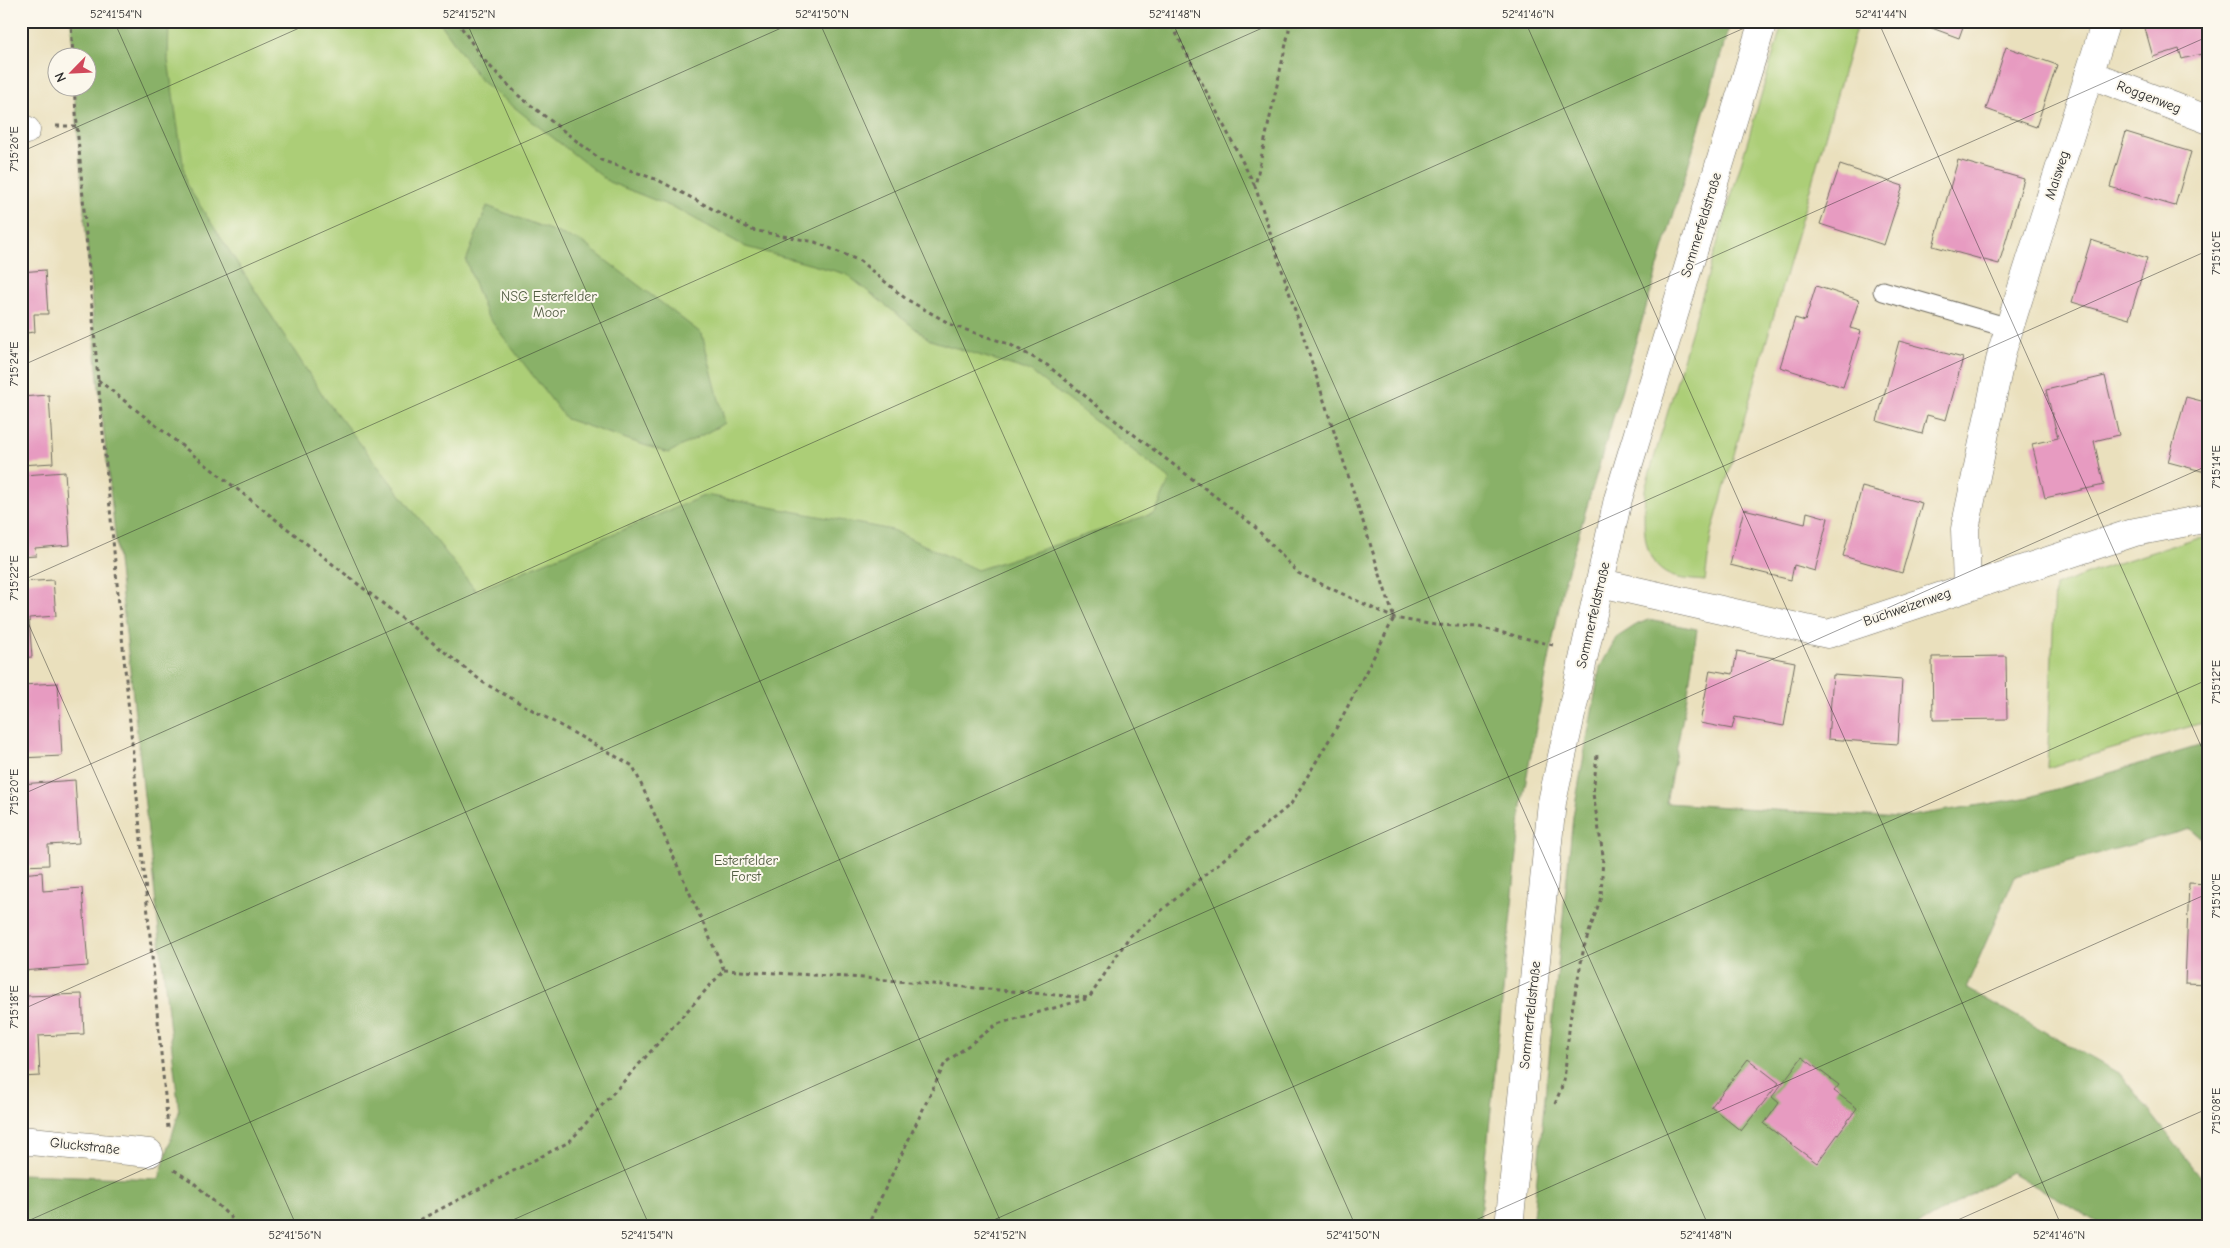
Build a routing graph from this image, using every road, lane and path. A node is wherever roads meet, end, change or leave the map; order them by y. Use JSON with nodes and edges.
{"nodes":[{"id":1,"x":71,"y":21,"type":"edge"},
{"id":2,"x":457,"y":21,"type":"edge"},
{"id":3,"x":1165,"y":21,"type":"edge"},
{"id":4,"x":1291,"y":21,"type":"edge"},
{"id":5,"x":1763,"y":21,"type":"edge"},
{"id":6,"x":2106,"y":21,"type":"edge"},
{"id":7,"x":72,"y":48,"type":"edge"},
{"id":8,"x":2089,"y":74,"type":"junction"},
{"id":9,"x":75,"y":98,"type":"edge"},
{"id":10,"x":2209,"y":120,"type":"edge"},
{"id":11,"x":1255,"y":186,"type":"junction"},
{"id":12,"x":1883,"y":291,"type":"dead end"},
{"id":13,"x":2009,"y":328,"type":"junction"},
{"id":14,"x":98,"y":380,"type":"junction"},
{"id":15,"x":2209,"y":518,"type":"edge"},
{"id":16,"x":1601,"y":583,"type":"junction"},
{"id":17,"x":1967,"y":587,"type":"junction"},
{"id":18,"x":1394,"y":618,"type":"junction"},
{"id":19,"x":1584,"y":649,"type":"junction"},
{"id":20,"x":1597,"y":755,"type":"dead end"},
{"id":21,"x":724,"y":970,"type":"junction"},
{"id":22,"x":1089,"y":998,"type":"junction"},
{"id":23,"x":1554,"y":1108,"type":"dead end"},
{"id":24,"x":168,"y":1129,"type":"dead end"},
{"id":25,"x":21,"y":1140,"type":"edge"},
{"id":26,"x":149,"y":1152,"type":"joint"},
{"id":27,"x":241,"y":1227,"type":"edge"},
{"id":28,"x":406,"y":1227,"type":"edge"},
{"id":29,"x":867,"y":1227,"type":"edge"},
{"id":30,"x":1509,"y":1227,"type":"edge"}],
"edges":[{"from":1,"to":7,"type":"path"},
{"from":2,"to":18,"type":"path"},
{"from":3,"to":11,"type":"path"},
{"from":4,"to":11,"type":"path"},
{"from":5,"to":16,"type":"street","name":"Sommerfeldstraße"},
{"from":6,"to":8,"type":"street","name":"Maisweg"},
{"from":8,"to":10,"type":"street","name":"Roggenweg"},
{"from":8,"to":13,"type":"street","name":"Maisweg"},
{"from":9,"to":14,"type":"path"},
{"from":11,"to":18,"type":"path"},
{"from":12,"to":13,"type":"lane"},
{"from":13,"to":17,"type":"street","name":"Maisweg"},
{"from":14,"to":21,"type":"path"},
{"from":14,"to":24,"type":"path"},
{"from":15,"to":17,"type":"street","name":"Buchweizenweg"},
{"from":16,"to":17,"type":"street","name":"Buchweizenweg"},
{"from":16,"to":19,"type":"street","name":"Sommerfeldstraße"},
{"from":18,"to":19,"type":"path"},
{"from":18,"to":22,"type":"path"},
{"from":19,"to":30,"type":"street","name":"Sommerfeldstraße"},
{"from":20,"to":23,"type":"path"},
{"from":21,"to":22,"type":"path"},
{"from":21,"to":28,"type":"path"},
{"from":22,"to":29,"type":"path"},
{"from":25,"to":26,"type":"street","name":"Gluckstraße"},
{"from":26,"to":27,"type":"path"}]}
